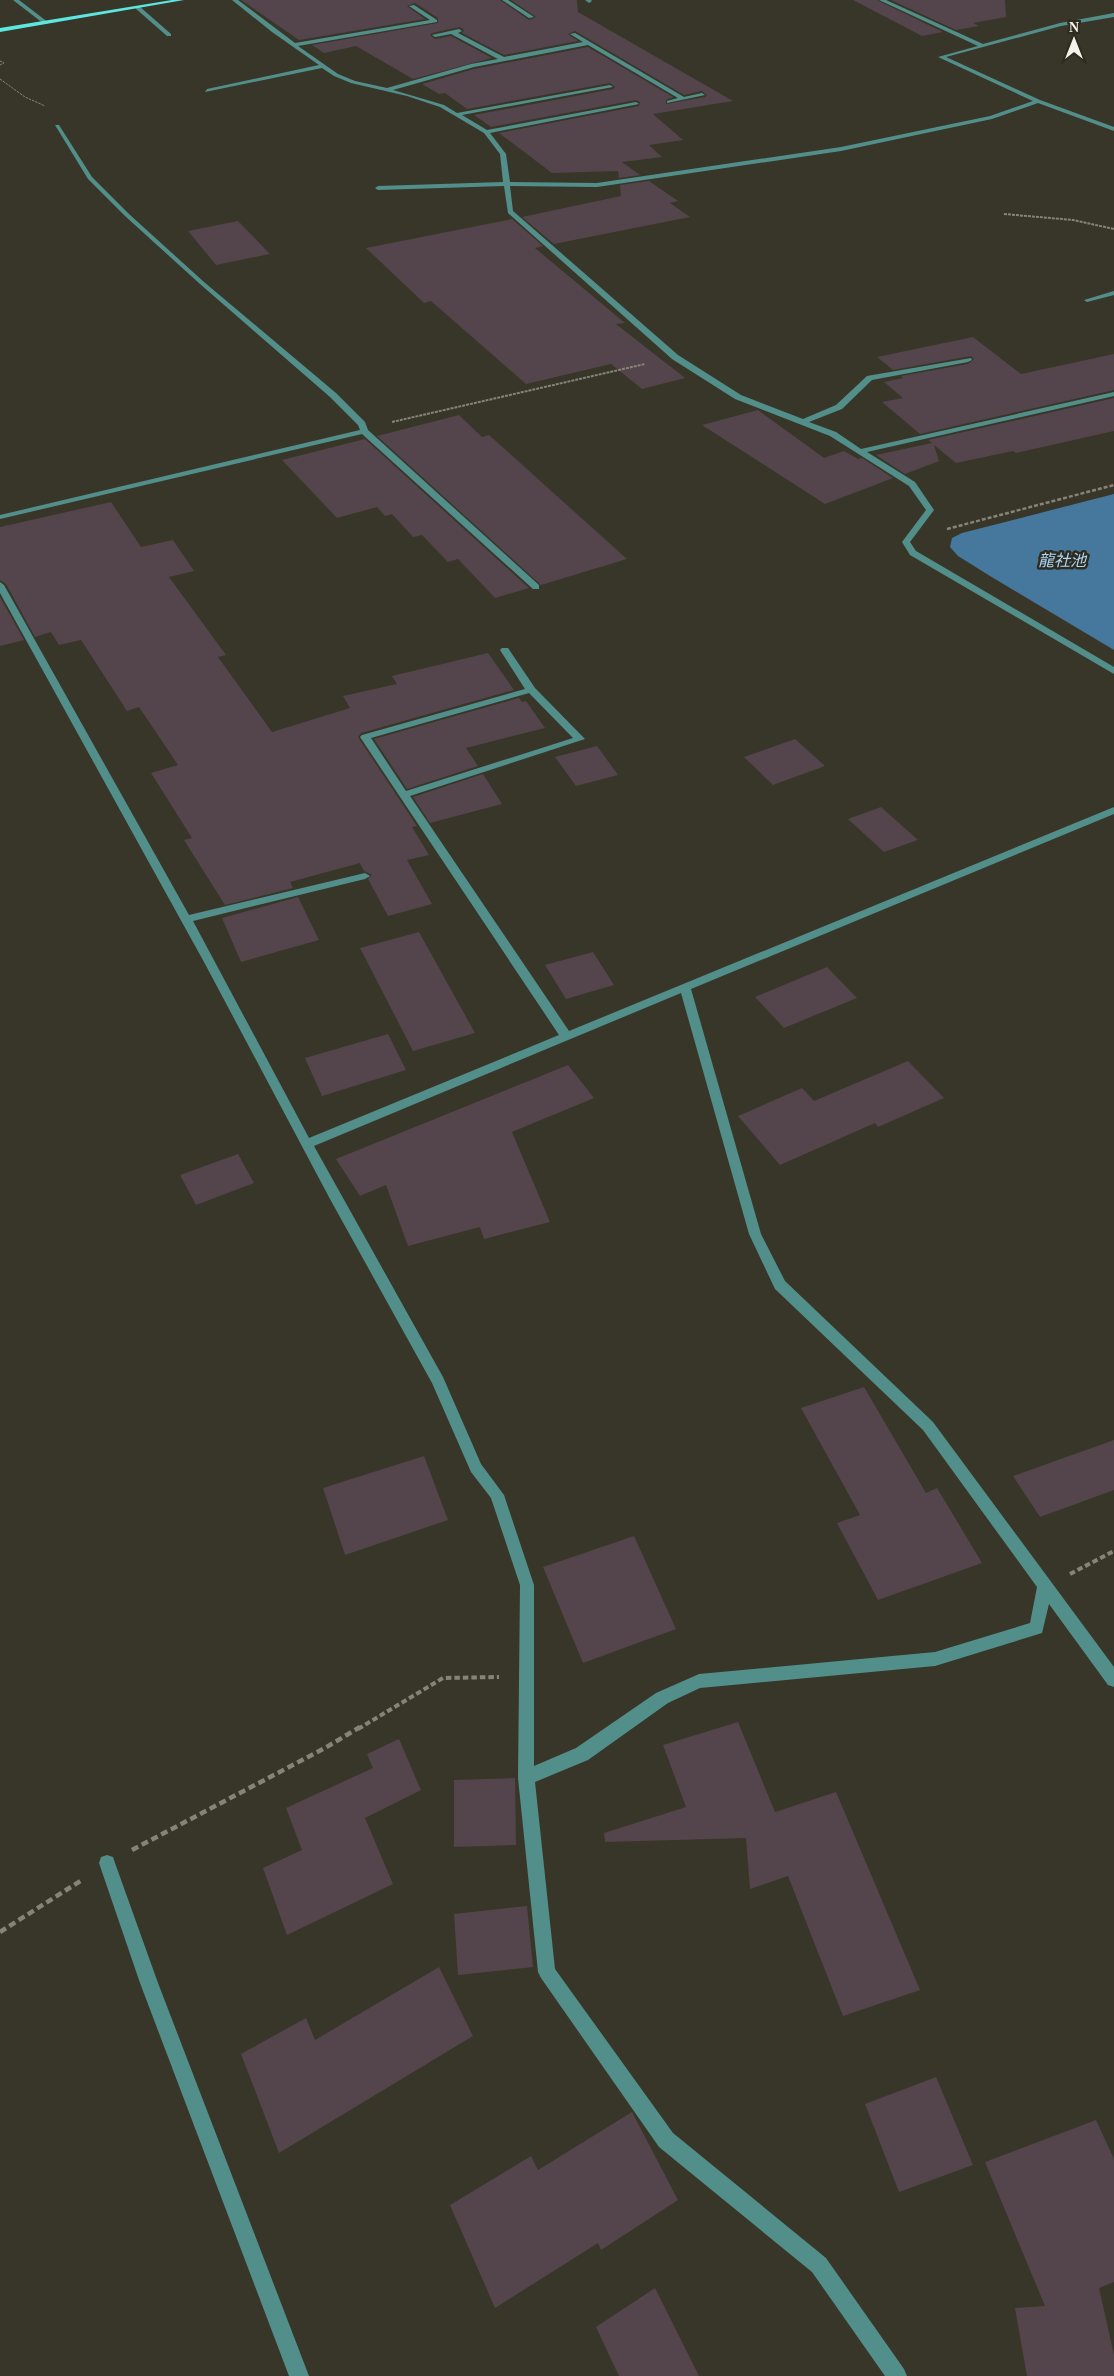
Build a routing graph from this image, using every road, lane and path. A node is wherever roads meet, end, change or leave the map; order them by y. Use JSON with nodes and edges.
{"nodes":[{"id":1,"x":16,"y":0,"type":"edge"},
{"id":2,"x":181,"y":0,"type":"edge"},
{"id":3,"x":236,"y":0,"type":"edge"},
{"id":4,"x":505,"y":0,"type":"edge"},
{"id":5,"x":882,"y":0,"type":"edge"},
{"id":6,"x":137,"y":7,"type":"junction"},
{"id":7,"x":413,"y":8,"type":"dead end"},
{"id":8,"x":1114,"y":15,"type":"edge"},
{"id":9,"x":531,"y":17,"type":"dead end"},
{"id":10,"x":46,"y":23,"type":"junction"},
{"id":11,"x":0,"y":30,"type":"edge"},
{"id":12,"x":464,"y":30,"type":"dead end"},
{"id":13,"x":452,"y":32,"type":"junction"},
{"id":14,"x":573,"y":34,"type":"dead end"},
{"id":15,"x":169,"y":35,"type":"dead end"},
{"id":16,"x":435,"y":36,"type":"dead end"},
{"id":17,"x":589,"y":43,"type":"junction"},
{"id":18,"x":294,"y":45,"type":"junction"},
{"id":19,"x":983,"y":46,"type":"junction"},
{"id":20,"x":503,"y":59,"type":"junction"},
{"id":21,"x":0,"y":61,"type":"edge"},
{"id":22,"x":0,"y":65,"type":"edge"},
{"id":23,"x":323,"y":66,"type":"junction"},
{"id":24,"x":0,"y":79,"type":"edge"},
{"id":25,"x":240,"y":79,"type":"dead end"},
{"id":26,"x":246,"y":84,"type":"junction"},
{"id":27,"x":610,"y":87,"type":"dead end"},
{"id":28,"x":386,"y":90,"type":"junction"},
{"id":29,"x":207,"y":91,"type":"dead end"},
{"id":30,"x":702,"y":95,"type":"dead end"},
{"id":31,"x":683,"y":99,"type":"junction"},
{"id":32,"x":1038,"y":101,"type":"junction"},
{"id":33,"x":669,"y":102,"type":"dead end"},
{"id":34,"x":636,"y":104,"type":"dead end"},
{"id":35,"x":459,"y":114,"type":"junction"},
{"id":36,"x":57,"y":126,"type":"joint"},
{"id":37,"x":1114,"y":129,"type":"edge"},
{"id":38,"x":486,"y":132,"type":"junction"},
{"id":39,"x":508,"y":184,"type":"junction"},
{"id":40,"x":378,"y":188,"type":"dead end"},
{"id":41,"x":1004,"y":214,"type":"dead end"},
{"id":42,"x":1114,"y":229,"type":"edge"},
{"id":43,"x":1114,"y":293,"type":"edge"},
{"id":44,"x":1087,"y":300,"type":"dead end"},
{"id":45,"x":674,"y":357,"type":"junction"},
{"id":46,"x":968,"y":360,"type":"dead end"},
{"id":47,"x":1114,"y":394,"type":"edge"},
{"id":48,"x":803,"y":422,"type":"junction"},
{"id":49,"x":364,"y":432,"type":"junction"},
{"id":50,"x":861,"y":451,"type":"junction"},
{"id":51,"x":1114,"y":485,"type":"edge"},
{"id":52,"x":0,"y":518,"type":"edge"},
{"id":53,"x":945,"y":530,"type":"dead end"},
{"id":54,"x":0,"y":585,"type":"edge"},
{"id":55,"x":536,"y":587,"type":"dead end"},
{"id":56,"x":505,"y":650,"type":"dead end"},
{"id":57,"x":1114,"y":671,"type":"edge"},
{"id":58,"x":531,"y":690,"type":"junction"},
{"id":59,"x":404,"y":795,"type":"junction"},
{"id":60,"x":1114,"y":810,"type":"edge"},
{"id":61,"x":364,"y":876,"type":"dead end"},
{"id":62,"x":186,"y":919,"type":"junction"},
{"id":63,"x":685,"y":987,"type":"junction"},
{"id":64,"x":567,"y":1037,"type":"junction"},
{"id":65,"x":306,"y":1144,"type":"junction"},
{"id":66,"x":1114,"y":1551,"type":"edge"},
{"id":67,"x":1045,"y":1587,"type":"junction"},
{"id":68,"x":525,"y":1677,"type":"junction"},
{"id":69,"x":1114,"y":1680,"type":"edge"},
{"id":70,"x":526,"y":1778,"type":"junction"},
{"id":71,"x":107,"y":1863,"type":"junction"},
{"id":72,"x":0,"y":1932,"type":"edge"},
{"id":73,"x":299,"y":2376,"type":"edge"},
{"id":74,"x":897,"y":2376,"type":"edge"}],
"edges":[{"from":1,"to":10,"type":"street"},
{"from":2,"to":6,"type":"main road"},
{"from":3,"to":18,"type":"street"},
{"from":4,"to":9,"type":"street"},
{"from":5,"to":19,"type":"street"},
{"from":6,"to":10,"type":"main road"},
{"from":6,"to":15,"type":"street"},
{"from":7,"to":18,"type":"street"},
{"from":8,"to":19,"type":"street"},
{"from":10,"to":11,"type":"main road"},
{"from":12,"to":13,"type":"street"},
{"from":13,"to":16,"type":"street"},
{"from":13,"to":20,"type":"street"},
{"from":14,"to":17,"type":"street"},
{"from":17,"to":20,"type":"street"},
{"from":17,"to":31,"type":"street"},
{"from":18,"to":23,"type":"street"},
{"from":19,"to":32,"type":"street"},
{"from":20,"to":28,"type":"street"},
{"from":21,"to":22,"type":"path"},
{"from":23,"to":26,"type":"street"},
{"from":23,"to":28,"type":"street"},
{"from":24,"to":36,"type":"path"},
{"from":25,"to":26,"type":"street"},
{"from":26,"to":29,"type":"street"},
{"from":27,"to":35,"type":"street"},
{"from":28,"to":35,"type":"street"},
{"from":30,"to":31,"type":"street"},
{"from":31,"to":33,"type":"street"},
{"from":32,"to":37,"type":"street"},
{"from":32,"to":39,"type":"street"},
{"from":34,"to":38,"type":"street"},
{"from":35,"to":38,"type":"street"},
{"from":36,"to":49,"type":"street"},
{"from":38,"to":39,"type":"street"},
{"from":39,"to":40,"type":"street"},
{"from":39,"to":45,"type":"street"},
{"from":41,"to":42,"type":"path"},
{"from":43,"to":44,"type":"street"},
{"from":45,"to":48,"type":"street"},
{"from":45,"to":49,"type":"path"},
{"from":46,"to":48,"type":"street"},
{"from":47,"to":50,"type":"street"},
{"from":48,"to":50,"type":"street"},
{"from":49,"to":52,"type":"street"},
{"from":49,"to":55,"type":"street"},
{"from":50,"to":57,"type":"street"},
{"from":51,"to":53,"type":"path"},
{"from":54,"to":62,"type":"street"},
{"from":56,"to":58,"type":"street"},
{"from":58,"to":59,"type":"street"},
{"from":58,"to":59,"type":"street"},
{"from":59,"to":64,"type":"street"},
{"from":60,"to":63,"type":"street"},
{"from":61,"to":62,"type":"street"},
{"from":62,"to":65,"type":"street"},
{"from":63,"to":64,"type":"street"},
{"from":63,"to":67,"type":"street"},
{"from":64,"to":65,"type":"street"},
{"from":65,"to":68,"type":"street"},
{"from":66,"to":67,"type":"path"},
{"from":67,"to":69,"type":"street"},
{"from":67,"to":70,"type":"street"},
{"from":68,"to":70,"type":"street"},
{"from":68,"to":71,"type":"path"},
{"from":70,"to":74,"type":"street"},
{"from":71,"to":72,"type":"path"},
{"from":71,"to":73,"type":"street"}]}
